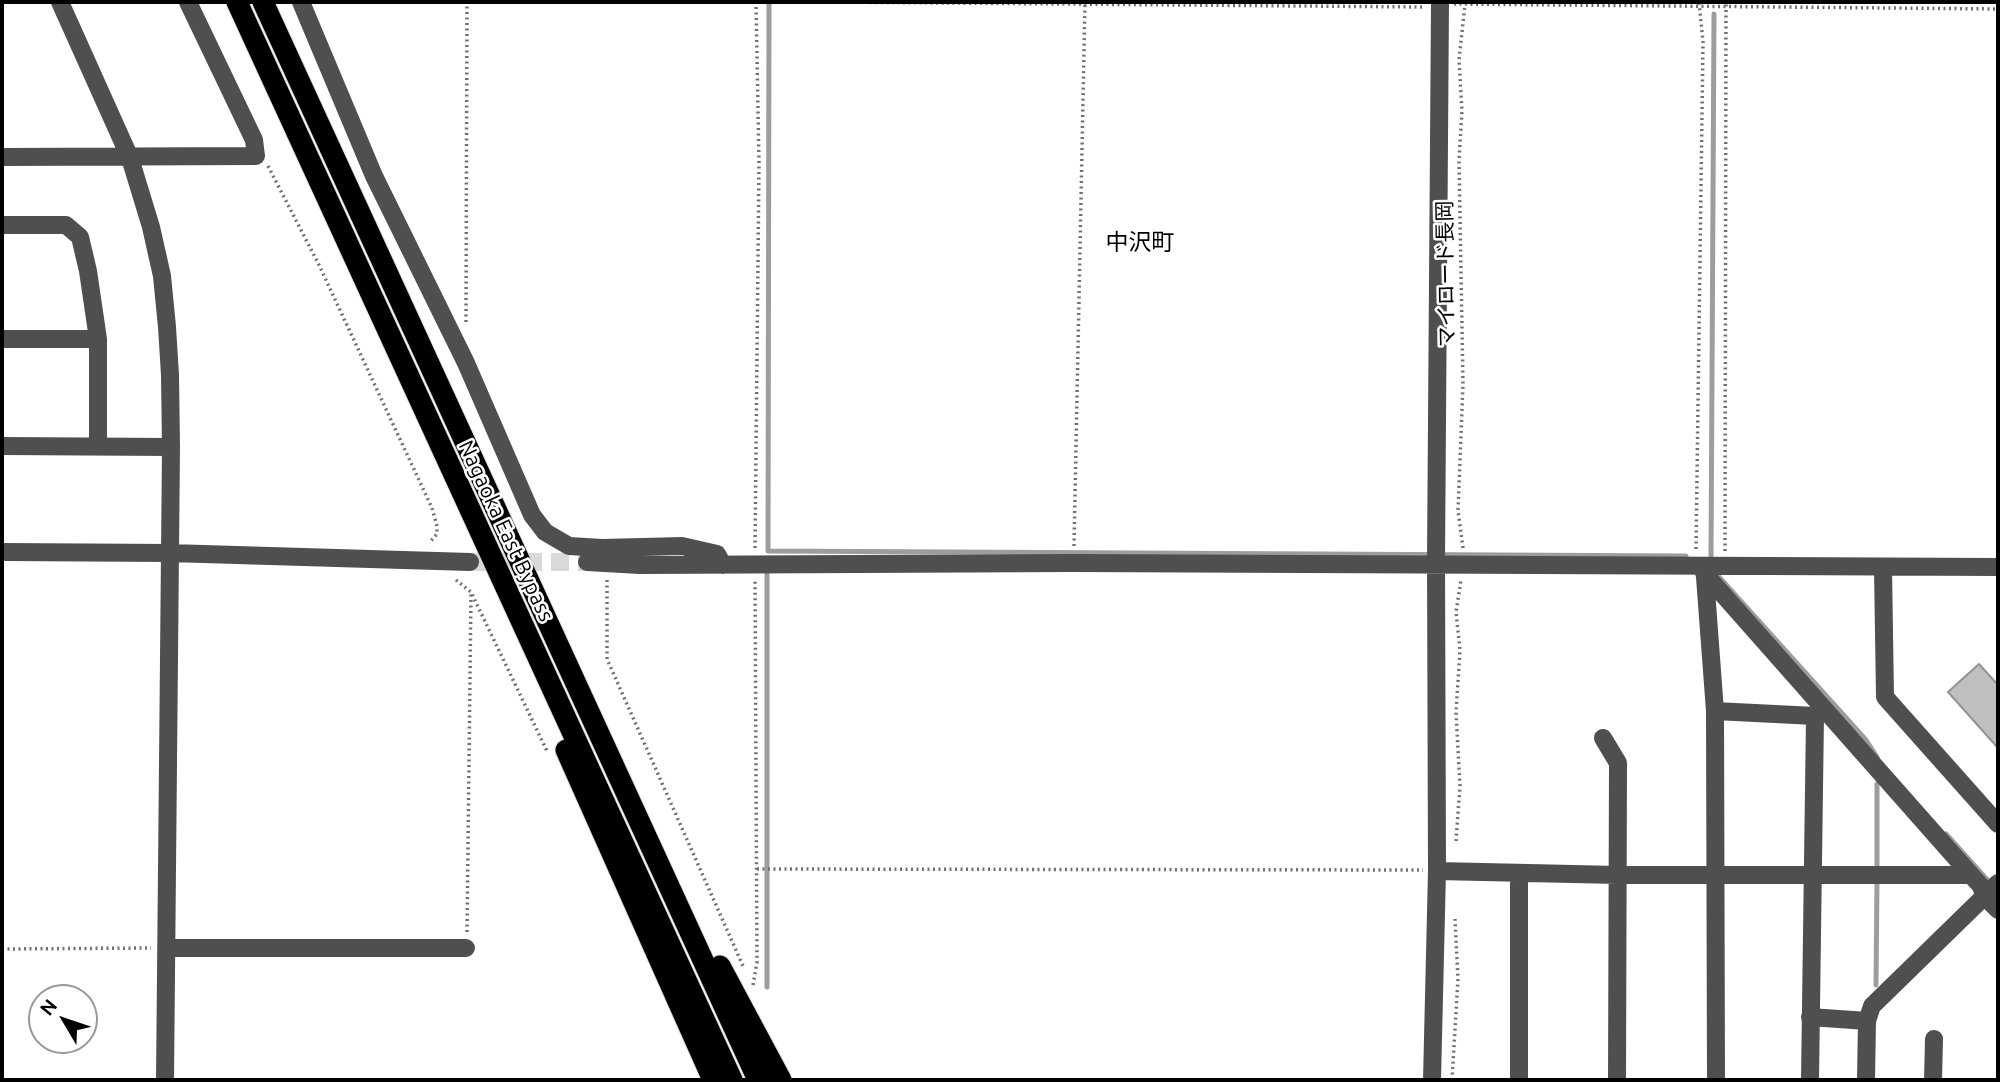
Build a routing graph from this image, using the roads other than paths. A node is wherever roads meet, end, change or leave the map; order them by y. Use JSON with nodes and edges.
{"nodes":[{"id":1,"x":60,"y":2,"type":"edge"},
{"id":2,"x":188,"y":2,"type":"edge"},
{"id":3,"x":237,"y":2,"type":"edge"},
{"id":4,"x":263,"y":2,"type":"edge"},
{"id":5,"x":301,"y":2,"type":"edge"},
{"id":6,"x":1440,"y":3,"type":"edge"},
{"id":7,"x":2,"y":157,"type":"edge"},
{"id":8,"x":130,"y":158,"type":"junction"},
{"id":9,"x":2,"y":225,"type":"edge"},
{"id":10,"x":2,"y":339,"type":"edge"},
{"id":11,"x":98,"y":339,"type":"junction"},
{"id":12,"x":2,"y":446,"type":"edge"},
{"id":13,"x":98,"y":446,"type":"junction"},
{"id":14,"x":170,"y":447,"type":"junction"},
{"id":15,"x":454,"y":476,"type":"junction"},
{"id":16,"x":2,"y":552,"type":"edge"},
{"id":17,"x":170,"y":553,"type":"junction"},
{"id":18,"x":1436,"y":557,"type":"junction"},
{"id":19,"x":470,"y":562,"type":"tunnel mouth"},
{"id":20,"x":587,"y":562,"type":"tunnel mouth"},
{"id":21,"x":723,"y":565,"type":"junction"},
{"id":22,"x":1998,"y":567,"type":"edge"},
{"id":23,"x":1883,"y":568,"type":"junction"},
{"id":24,"x":1701,"y":569,"type":"junction"},
{"id":25,"x":1715,"y":711,"type":"junction"},
{"id":26,"x":1819,"y":712,"type":"junction"},
{"id":27,"x":1603,"y":737,"type":"dead end"},
{"id":28,"x":614,"y":766,"type":"junction"},
{"id":29,"x":1998,"y":824,"type":"edge"},
{"id":30,"x":1437,"y":871,"type":"junction"},
{"id":31,"x":1519,"y":873,"type":"junction"},
{"id":32,"x":1716,"y":874,"type":"junction"},
{"id":33,"x":1618,"y":875,"type":"junction"},
{"id":34,"x":1813,"y":875,"type":"junction"},
{"id":35,"x":1971,"y":875,"type":"junction"},
{"id":36,"x":1998,"y":883,"type":"edge"},
{"id":37,"x":1984,"y":896,"type":"junction"},
{"id":38,"x":1998,"y":910,"type":"edge"},
{"id":39,"x":167,"y":948,"type":"junction"},
{"id":40,"x":466,"y":948,"type":"road end"},
{"id":41,"x":1810,"y":1017,"type":"junction"},
{"id":42,"x":1867,"y":1021,"type":"junction"},
{"id":43,"x":1934,"y":1039,"type":"dead end"},
{"id":44,"x":164,"y":1080,"type":"edge"},
{"id":45,"x":713,"y":1080,"type":"edge"},
{"id":46,"x":732,"y":1080,"type":"edge"},
{"id":47,"x":758,"y":1080,"type":"edge"},
{"id":48,"x":781,"y":1080,"type":"edge"},
{"id":49,"x":1432,"y":1080,"type":"edge"},
{"id":50,"x":1519,"y":1080,"type":"edge"},
{"id":51,"x":1617,"y":1080,"type":"edge"},
{"id":52,"x":1716,"y":1080,"type":"edge"},
{"id":53,"x":1810,"y":1080,"type":"edge"},
{"id":54,"x":1866,"y":1080,"type":"edge"},
{"id":55,"x":1933,"y":1080,"type":"edge"}],
"edges":[{"from":1,"to":8,"type":"street"},
{"from":2,"to":8,"type":"street"},
{"from":3,"to":15,"type":"highway","name":"Nagaoka East Bypass"},
{"from":4,"to":28,"type":"highway","name":"Nagaoka East Bypass"},
{"from":5,"to":21,"type":"street"},
{"from":6,"to":18,"type":"street"},
{"from":7,"to":8,"type":"street"},
{"from":8,"to":14,"type":"street"},
{"from":9,"to":11,"type":"street"},
{"from":10,"to":11,"type":"street"},
{"from":11,"to":13,"type":"street"},
{"from":12,"to":13,"type":"street"},
{"from":13,"to":14,"type":"street"},
{"from":14,"to":17,"type":"street"},
{"from":15,"to":45,"type":"highway"},
{"from":15,"to":46,"type":"highway","name":"Nagaoka East Bypass"},
{"from":16,"to":17,"type":"street"},
{"from":17,"to":19,"type":"street"},
{"from":17,"to":39,"type":"street"},
{"from":18,"to":21,"type":"street"},
{"from":18,"to":24,"type":"street"},
{"from":18,"to":30,"type":"street"},
{"from":20,"to":21,"type":"street"},
{"from":22,"to":23,"type":"street"},
{"from":23,"to":24,"type":"street"},
{"from":23,"to":29,"type":"street"},
{"from":24,"to":25,"type":"street"},
{"from":24,"to":26,"type":"street"},
{"from":25,"to":26,"type":"street"},
{"from":25,"to":32,"type":"street"},
{"from":26,"to":34,"type":"street"},
{"from":26,"to":35,"type":"street"},
{"from":27,"to":33,"type":"street"},
{"from":28,"to":47,"type":"highway","name":"Nagaoka East Bypass"},
{"from":28,"to":48,"type":"highway"},
{"from":30,"to":31,"type":"street"},
{"from":30,"to":49,"type":"street"},
{"from":31,"to":33,"type":"street"},
{"from":31,"to":50,"type":"street"},
{"from":32,"to":33,"type":"street"},
{"from":32,"to":34,"type":"street"},
{"from":32,"to":52,"type":"street"},
{"from":33,"to":51,"type":"street"},
{"from":34,"to":35,"type":"street"},
{"from":34,"to":41,"type":"street"},
{"from":35,"to":37,"type":"street"},
{"from":36,"to":37,"type":"street"},
{"from":37,"to":38,"type":"street"},
{"from":37,"to":42,"type":"street"},
{"from":39,"to":40,"type":"street"},
{"from":39,"to":44,"type":"street"},
{"from":41,"to":42,"type":"street"},
{"from":41,"to":53,"type":"street"},
{"from":42,"to":54,"type":"street"},
{"from":43,"to":55,"type":"street"}]}
